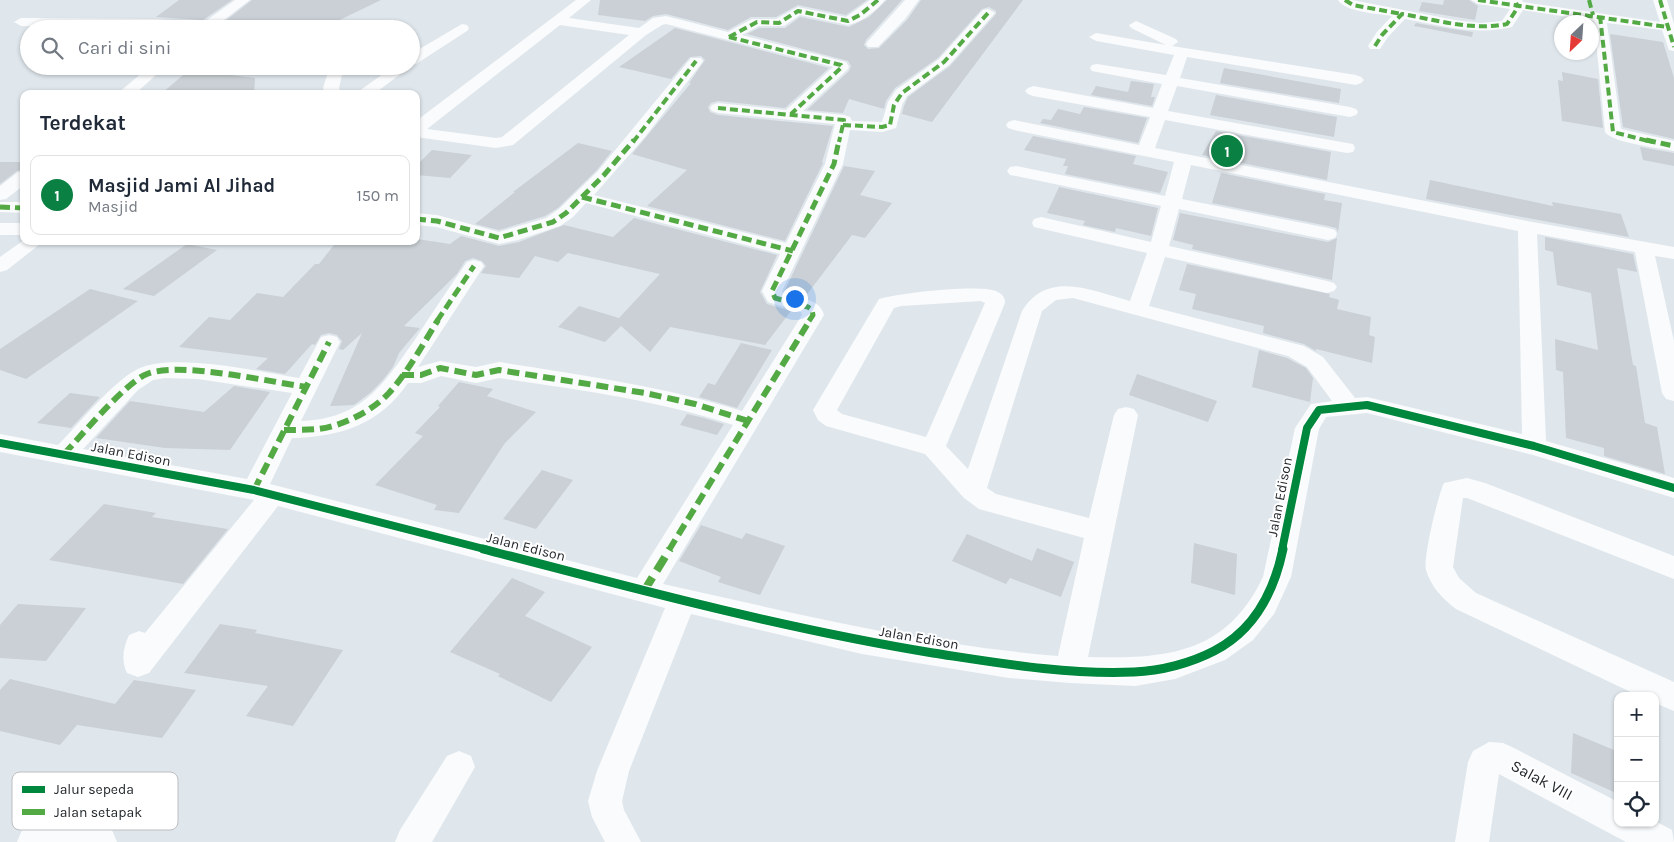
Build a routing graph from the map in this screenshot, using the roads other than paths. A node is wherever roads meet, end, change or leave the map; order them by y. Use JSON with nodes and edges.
{"nodes":[{"id":1,"x":243,"y":0,"type":"edge"},
{"id":2,"x":584,"y":0,"type":"edge"},
{"id":3,"x":878,"y":0,"type":"edge"},
{"id":4,"x":912,"y":0,"type":"edge"},
{"id":5,"x":1345,"y":0,"type":"edge"},
{"id":6,"x":1478,"y":0,"type":"edge"},
{"id":7,"x":1589,"y":0,"type":"edge"},
{"id":8,"x":1660,"y":0,"type":"edge"},
{"id":9,"x":1516,"y":3,"type":"edge"},
{"id":10,"x":988,"y":13,"type":"dead end"},
{"id":11,"x":1402,"y":14,"type":"junction"},
{"id":12,"x":1590,"y":15,"type":"edge"},
{"id":13,"x":1596,"y":15,"type":"edge"},
{"id":14,"x":1599,"y":16,"type":"edge"},
{"id":15,"x":214,"y":20,"type":"edge"},
{"id":16,"x":558,"y":20,"type":"junction"},
{"id":17,"x":1136,"y":25,"type":"dead end"},
{"id":18,"x":1671,"y":27,"type":"edge"},
{"id":19,"x":462,"y":28,"type":"dead end"},
{"id":20,"x":641,"y":32,"type":"junction"},
{"id":21,"x":729,"y":37,"type":"junction"},
{"id":22,"x":1096,"y":37,"type":"dead end"},
{"id":23,"x":1599,"y":37,"type":"edge"},
{"id":24,"x":873,"y":44,"type":"dead end"},
{"id":25,"x":1375,"y":46,"type":"dead end"},
{"id":26,"x":1674,"y":47,"type":"edge"},
{"id":27,"x":1182,"y":52,"type":"junction"},
{"id":28,"x":420,"y":55,"type":"edge"},
{"id":29,"x":696,"y":61,"type":"dead end"},
{"id":30,"x":1097,"y":68,"type":"dead end"},
{"id":31,"x":148,"y":75,"type":"edge"},
{"id":32,"x":335,"y":75,"type":"edge"},
{"id":33,"x":391,"y":75,"type":"edge"},
{"id":34,"x":1171,"y":80,"type":"junction"},
{"id":35,"x":1356,"y":80,"type":"dead end"},
{"id":36,"x":130,"y":90,"type":"edge"},
{"id":37,"x":332,"y":90,"type":"edge"},
{"id":38,"x":369,"y":90,"type":"edge"},
{"id":39,"x":1033,"y":91,"type":"dead end"},
{"id":40,"x":718,"y":108,"type":"dead end"},
{"id":41,"x":1350,"y":112,"type":"dead end"},
{"id":42,"x":791,"y":114,"type":"junction"},
{"id":43,"x":1158,"y":114,"type":"junction"},
{"id":44,"x":843,"y":125,"type":"junction"},
{"id":45,"x":1014,"y":125,"type":"dead end"},
{"id":46,"x":420,"y":128,"type":"edge"},
{"id":47,"x":420,"y":132,"type":"edge"},
{"id":48,"x":1674,"y":146,"type":"edge"},
{"id":49,"x":1346,"y":148,"type":"dead end"},
{"id":50,"x":1145,"y":151,"type":"junction"},
{"id":51,"x":1184,"y":159,"type":"junction"},
{"id":52,"x":1016,"y":171,"type":"dead end"},
{"id":53,"x":20,"y":179,"type":"edge"},
{"id":54,"x":0,"y":196,"type":"edge"},
{"id":55,"x":582,"y":197,"type":"junction"},
{"id":56,"x":1172,"y":201,"type":"junction"},
{"id":57,"x":0,"y":207,"type":"edge"},
{"id":58,"x":20,"y":208,"type":"edge"},
{"id":59,"x":420,"y":219,"type":"edge"},
{"id":60,"x":1041,"y":223,"type":"dead end"},
{"id":61,"x":1527,"y":227,"type":"junction"},
{"id":62,"x":0,"y":229,"type":"edge"},
{"id":63,"x":20,"y":229,"type":"edge"},
{"id":64,"x":1328,"y":234,"type":"dead end"},
{"id":65,"x":29,"y":245,"type":"edge"},
{"id":66,"x":1644,"y":248,"type":"junction"},
{"id":67,"x":1158,"y":250,"type":"junction"},
{"id":68,"x":793,"y":251,"type":"junction"},
{"id":69,"x":1674,"y":253,"type":"edge"},
{"id":70,"x":0,"y":266,"type":"edge"},
{"id":71,"x":474,"y":266,"type":"dead end"},
{"id":72,"x":1327,"y":286,"type":"dead end"},
{"id":73,"x":1138,"y":308,"type":"junction"},
{"id":74,"x":330,"y":342,"type":"dead end"},
{"id":75,"x":402,"y":376,"type":"junction"},
{"id":76,"x":306,"y":387,"type":"junction"},
{"id":77,"x":1674,"y":393,"type":"edge"},
{"id":78,"x":1348,"y":406,"type":"junction"},
{"id":79,"x":1126,"y":416,"type":"dead end"},
{"id":80,"x":748,"y":421,"type":"junction"},
{"id":81,"x":284,"y":430,"type":"junction"},
{"id":82,"x":0,"y":442,"type":"edge"},
{"id":83,"x":1534,"y":446,"type":"junction"},
{"id":84,"x":933,"y":448,"type":"junction"},
{"id":85,"x":64,"y":454,"type":"junction"},
{"id":86,"x":1674,"y":488,"type":"edge"},
{"id":87,"x":972,"y":491,"type":"junction"},
{"id":88,"x":263,"y":492,"type":"junction"},
{"id":89,"x":1099,"y":532,"type":"junction"},
{"id":90,"x":1674,"y":568,"type":"edge"},
{"id":91,"x":644,"y":591,"type":"junction"},
{"id":92,"x":682,"y":600,"type":"junction"},
{"id":93,"x":139,"y":644,"type":"dead end"},
{"id":94,"x":1070,"y":670,"type":"junction"},
{"id":95,"x":1674,"y":697,"type":"edge"},
{"id":96,"x":459,"y":767,"type":"dead end"},
{"id":97,"x":1614,"y":818,"type":"edge"},
{"id":98,"x":1632,"y":827,"type":"edge"},
{"id":99,"x":56,"y":830,"type":"edge"},
{"id":100,"x":71,"y":830,"type":"edge"},
{"id":101,"x":34,"y":842,"type":"edge"},
{"id":102,"x":100,"y":842,"type":"edge"},
{"id":103,"x":412,"y":842,"type":"edge"},
{"id":104,"x":624,"y":842,"type":"edge"},
{"id":105,"x":1472,"y":842,"type":"edge"},
{"id":106,"x":1660,"y":842,"type":"edge"}],
"edges":[{"from":1,"to":15,"type":"street"},
{"from":2,"to":16,"type":"street"},
{"from":3,"to":21,"type":"street"},
{"from":4,"to":24,"type":"street"},
{"from":5,"to":11,"type":"street"},
{"from":6,"to":9,"type":"street"},
{"from":7,"to":13,"type":"street"},
{"from":8,"to":18,"type":"street"},
{"from":9,"to":11,"type":"street"},
{"from":9,"to":12,"type":"street"},
{"from":10,"to":44,"type":"street"},
{"from":11,"to":25,"type":"street"},
{"from":14,"to":18,"type":"street"},
{"from":16,"to":20,"type":"street"},
{"from":16,"to":46,"type":"street"},
{"from":17,"to":27,"type":"street"},
{"from":18,"to":26,"type":"street"},
{"from":19,"to":28,"type":"street"},
{"from":20,"to":21,"type":"street"},
{"from":20,"to":47,"type":"street"},
{"from":21,"to":42,"type":"street"},
{"from":22,"to":27,"type":"street"},
{"from":23,"to":48,"type":"street"},
{"from":27,"to":34,"type":"street"},
{"from":27,"to":35,"type":"street"},
{"from":29,"to":55,"type":"street"},
{"from":30,"to":34,"type":"street"},
{"from":31,"to":36,"type":"street"},
{"from":32,"to":37,"type":"street"},
{"from":33,"to":38,"type":"street"},
{"from":34,"to":41,"type":"street"},
{"from":34,"to":43,"type":"street"},
{"from":39,"to":43,"type":"street"},
{"from":40,"to":42,"type":"street"},
{"from":42,"to":44,"type":"street"},
{"from":43,"to":49,"type":"street"},
{"from":43,"to":50,"type":"street"},
{"from":44,"to":68,"type":"street"},
{"from":45,"to":50,"type":"street"},
{"from":50,"to":51,"type":"street"},
{"from":51,"to":56,"type":"street"},
{"from":51,"to":61,"type":"street"},
{"from":52,"to":56,"type":"street"},
{"from":53,"to":54,"type":"street"},
{"from":55,"to":59,"type":"street"},
{"from":55,"to":68,"type":"street"},
{"from":56,"to":64,"type":"street"},
{"from":56,"to":67,"type":"street"},
{"from":57,"to":58,"type":"street"},
{"from":60,"to":67,"type":"street"},
{"from":61,"to":66,"type":"street"},
{"from":61,"to":83,"type":"street"},
{"from":62,"to":63,"type":"street"},
{"from":65,"to":70,"type":"street"},
{"from":66,"to":69,"type":"street"},
{"from":66,"to":77,"type":"street"},
{"from":67,"to":72,"type":"street"},
{"from":67,"to":73,"type":"street"},
{"from":68,"to":80,"type":"street"},
{"from":71,"to":75,"type":"street"},
{"from":73,"to":78,"type":"street"},
{"from":73,"to":87,"type":"street"},
{"from":74,"to":76,"type":"street"},
{"from":75,"to":80,"type":"street"},
{"from":75,"to":81,"type":"street"},
{"from":76,"to":81,"type":"street"},
{"from":76,"to":85,"type":"street"},
{"from":78,"to":83,"type":"street","name":"Jalan Edison"},
{"from":78,"to":94,"type":"street","name":"Jalan Edison"},
{"from":79,"to":89,"type":"street"},
{"from":80,"to":91,"type":"street"},
{"from":81,"to":88,"type":"street"},
{"from":82,"to":85,"type":"street","name":"Jalan Edison"},
{"from":83,"to":86,"type":"street","name":"Jalan Edison"},
{"from":84,"to":84,"type":"street"},
{"from":84,"to":87,"type":"street"},
{"from":85,"to":88,"type":"street","name":"Jalan Edison"},
{"from":87,"to":89,"type":"street"},
{"from":88,"to":91,"type":"street","name":"Jalan Edison"},
{"from":88,"to":93,"type":"street"},
{"from":89,"to":94,"type":"street"},
{"from":90,"to":95,"type":"street"},
{"from":91,"to":92,"type":"street","name":"Jalan Edison"},
{"from":92,"to":94,"type":"street","name":"Jalan Edison"},
{"from":92,"to":104,"type":"street"},
{"from":96,"to":103,"type":"street"},
{"from":97,"to":105,"type":"street","name":"Salak VIII"},
{"from":98,"to":106,"type":"street"},
{"from":99,"to":101,"type":"street"},
{"from":100,"to":102,"type":"street"}]}
